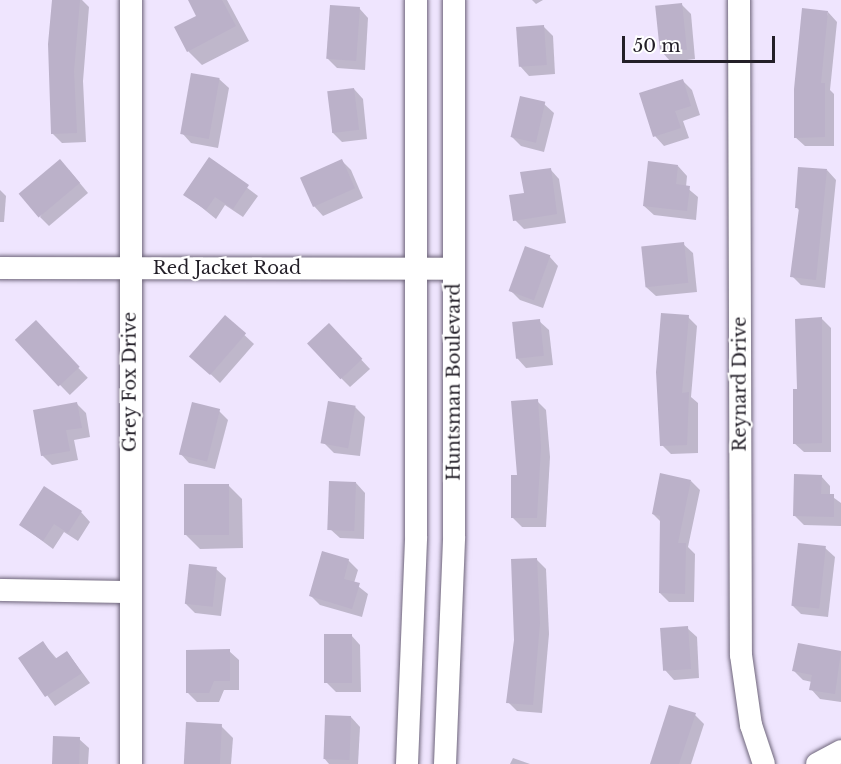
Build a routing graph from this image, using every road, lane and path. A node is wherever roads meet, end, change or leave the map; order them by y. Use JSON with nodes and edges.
{"nodes":[{"id":1,"x":131,"y":0,"type":"edge"},
{"id":2,"x":416,"y":0,"type":"edge"},
{"id":3,"x":454,"y":0,"type":"edge"},
{"id":4,"x":739,"y":0,"type":"edge"},
{"id":5,"x":0,"y":267,"type":"edge"},
{"id":6,"x":131,"y":268,"type":"junction"},
{"id":7,"x":415,"y":269,"type":"junction"},
{"id":8,"x":454,"y":269,"type":"junction"},
{"id":9,"x":0,"y":590,"type":"edge"},
{"id":10,"x":130,"y":592,"type":"junction"},
{"id":11,"x":841,"y":751,"type":"edge"},
{"id":12,"x":131,"y":764,"type":"edge"},
{"id":13,"x":407,"y":764,"type":"edge"},
{"id":14,"x":445,"y":764,"type":"edge"},
{"id":15,"x":764,"y":764,"type":"edge"},
{"id":16,"x":817,"y":764,"type":"edge"}],
"edges":[{"from":1,"to":6,"type":"street","name":"Grey Fox Drive"},
{"from":2,"to":7,"type":"street"},
{"from":3,"to":8,"type":"street","name":"Huntsman Boulevard"},
{"from":4,"to":15,"type":"street","name":"Reynard Drive"},
{"from":5,"to":6,"type":"street","name":"Red Jacket Road"},
{"from":6,"to":7,"type":"street","name":"Red Jacket Road"},
{"from":6,"to":10,"type":"street","name":"Grey Fox Drive"},
{"from":7,"to":8,"type":"street","name":"Red Jacket Road"},
{"from":7,"to":13,"type":"street"},
{"from":8,"to":14,"type":"street","name":"Huntsman Boulevard"},
{"from":9,"to":10,"type":"street"},
{"from":10,"to":12,"type":"street","name":"Grey Fox Drive"},
{"from":11,"to":16,"type":"street"}]}
